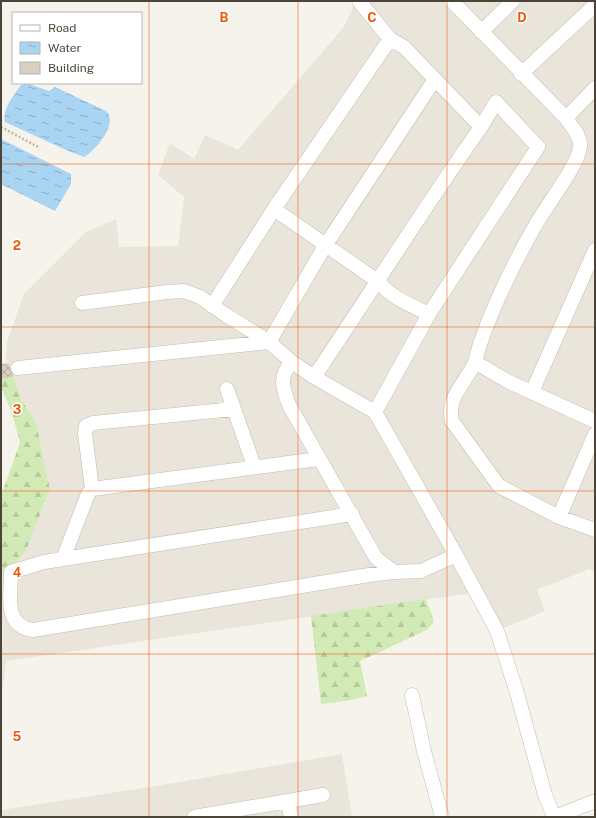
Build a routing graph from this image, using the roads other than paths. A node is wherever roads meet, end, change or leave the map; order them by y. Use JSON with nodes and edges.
{"nodes":[{"id":1,"x":359,"y":1,"type":"edge"},
{"id":2,"x":452,"y":1,"type":"edge"},
{"id":3,"x":513,"y":1,"type":"edge"},
{"id":4,"x":595,"y":5,"type":"edge"},
{"id":5,"x":481,"y":32,"type":"junction"},
{"id":6,"x":390,"y":39,"type":"junction"},
{"id":7,"x":521,"y":74,"type":"junction"},
{"id":8,"x":435,"y":79,"type":"junction"},
{"id":9,"x":595,"y":88,"type":"edge"},
{"id":10,"x":566,"y":118,"type":"junction"},
{"id":11,"x":481,"y":127,"type":"junction"},
{"id":12,"x":274,"y":210,"type":"junction"},
{"id":13,"x":326,"y":246,"type":"junction"},
{"id":14,"x":595,"y":250,"type":"edge"},
{"id":15,"x":378,"y":282,"type":"junction"},
{"id":16,"x":82,"y":303,"type":"dead end"},
{"id":17,"x":212,"y":306,"type":"junction"},
{"id":18,"x":429,"y":314,"type":"junction"},
{"id":19,"x":269,"y":342,"type":"junction"},
{"id":20,"x":292,"y":362,"type":"junction"},
{"id":21,"x":475,"y":362,"type":"junction"},
{"id":22,"x":18,"y":368,"type":"dead end"},
{"id":23,"x":314,"y":377,"type":"junction"},
{"id":24,"x":227,"y":390,"type":"dead end"},
{"id":25,"x":532,"y":392,"type":"junction"},
{"id":26,"x":234,"y":409,"type":"junction"},
{"id":27,"x":375,"y":412,"type":"junction"},
{"id":28,"x":595,"y":421,"type":"edge"},
{"id":29,"x":595,"y":434,"type":"edge"},
{"id":30,"x":318,"y":459,"type":"junction"},
{"id":31,"x":254,"y":466,"type":"junction"},
{"id":32,"x":92,"y":489,"type":"junction"},
{"id":33,"x":352,"y":514,"type":"junction"},
{"id":34,"x":558,"y":518,"type":"junction"},
{"id":35,"x":595,"y":530,"type":"edge"},
{"id":36,"x":456,"y":555,"type":"junction"},
{"id":37,"x":63,"y":560,"type":"junction"},
{"id":38,"x":394,"y":572,"type":"junction"},
{"id":39,"x":412,"y":695,"type":"dead end"},
{"id":40,"x":323,"y":795,"type":"dead end"},
{"id":41,"x":288,"y":801,"type":"junction"},
{"id":42,"x":595,"y":801,"type":"edge"},
{"id":43,"x":194,"y":817,"type":"edge"},
{"id":44,"x":291,"y":817,"type":"edge"},
{"id":45,"x":442,"y":817,"type":"edge"},
{"id":46,"x":555,"y":817,"type":"edge"}],
"edges":[{"from":1,"to":6,"type":"street"},
{"from":2,"to":5,"type":"street"},
{"from":3,"to":5,"type":"street"},
{"from":4,"to":7,"type":"street"},
{"from":5,"to":7,"type":"street"},
{"from":6,"to":8,"type":"street"},
{"from":6,"to":12,"type":"street"},
{"from":7,"to":10,"type":"street"},
{"from":8,"to":11,"type":"street"},
{"from":8,"to":13,"type":"street"},
{"from":9,"to":10,"type":"street"},
{"from":10,"to":21,"type":"street"},
{"from":11,"to":15,"type":"street"},
{"from":11,"to":18,"type":"street"},
{"from":12,"to":13,"type":"street"},
{"from":12,"to":17,"type":"street"},
{"from":13,"to":15,"type":"street"},
{"from":13,"to":19,"type":"street"},
{"from":14,"to":25,"type":"street"},
{"from":15,"to":18,"type":"street"},
{"from":15,"to":23,"type":"street"},
{"from":16,"to":17,"type":"street"},
{"from":17,"to":19,"type":"street"},
{"from":18,"to":27,"type":"street"},
{"from":19,"to":20,"type":"street"},
{"from":19,"to":22,"type":"street"},
{"from":20,"to":23,"type":"street"},
{"from":20,"to":30,"type":"street"},
{"from":21,"to":25,"type":"street"},
{"from":21,"to":34,"type":"street"},
{"from":23,"to":27,"type":"street"},
{"from":24,"to":26,"type":"street"},
{"from":25,"to":28,"type":"street"},
{"from":26,"to":31,"type":"street"},
{"from":26,"to":32,"type":"street"},
{"from":27,"to":36,"type":"street"},
{"from":29,"to":34,"type":"street"},
{"from":30,"to":31,"type":"street"},
{"from":30,"to":33,"type":"street"},
{"from":31,"to":32,"type":"street"},
{"from":32,"to":37,"type":"street"},
{"from":33,"to":37,"type":"street"},
{"from":33,"to":38,"type":"street"},
{"from":34,"to":35,"type":"street"},
{"from":36,"to":38,"type":"street"},
{"from":36,"to":46,"type":"street"},
{"from":37,"to":38,"type":"street"},
{"from":39,"to":45,"type":"street"},
{"from":40,"to":41,"type":"street"},
{"from":41,"to":43,"type":"street"},
{"from":41,"to":44,"type":"street"},
{"from":42,"to":46,"type":"street"}]}
